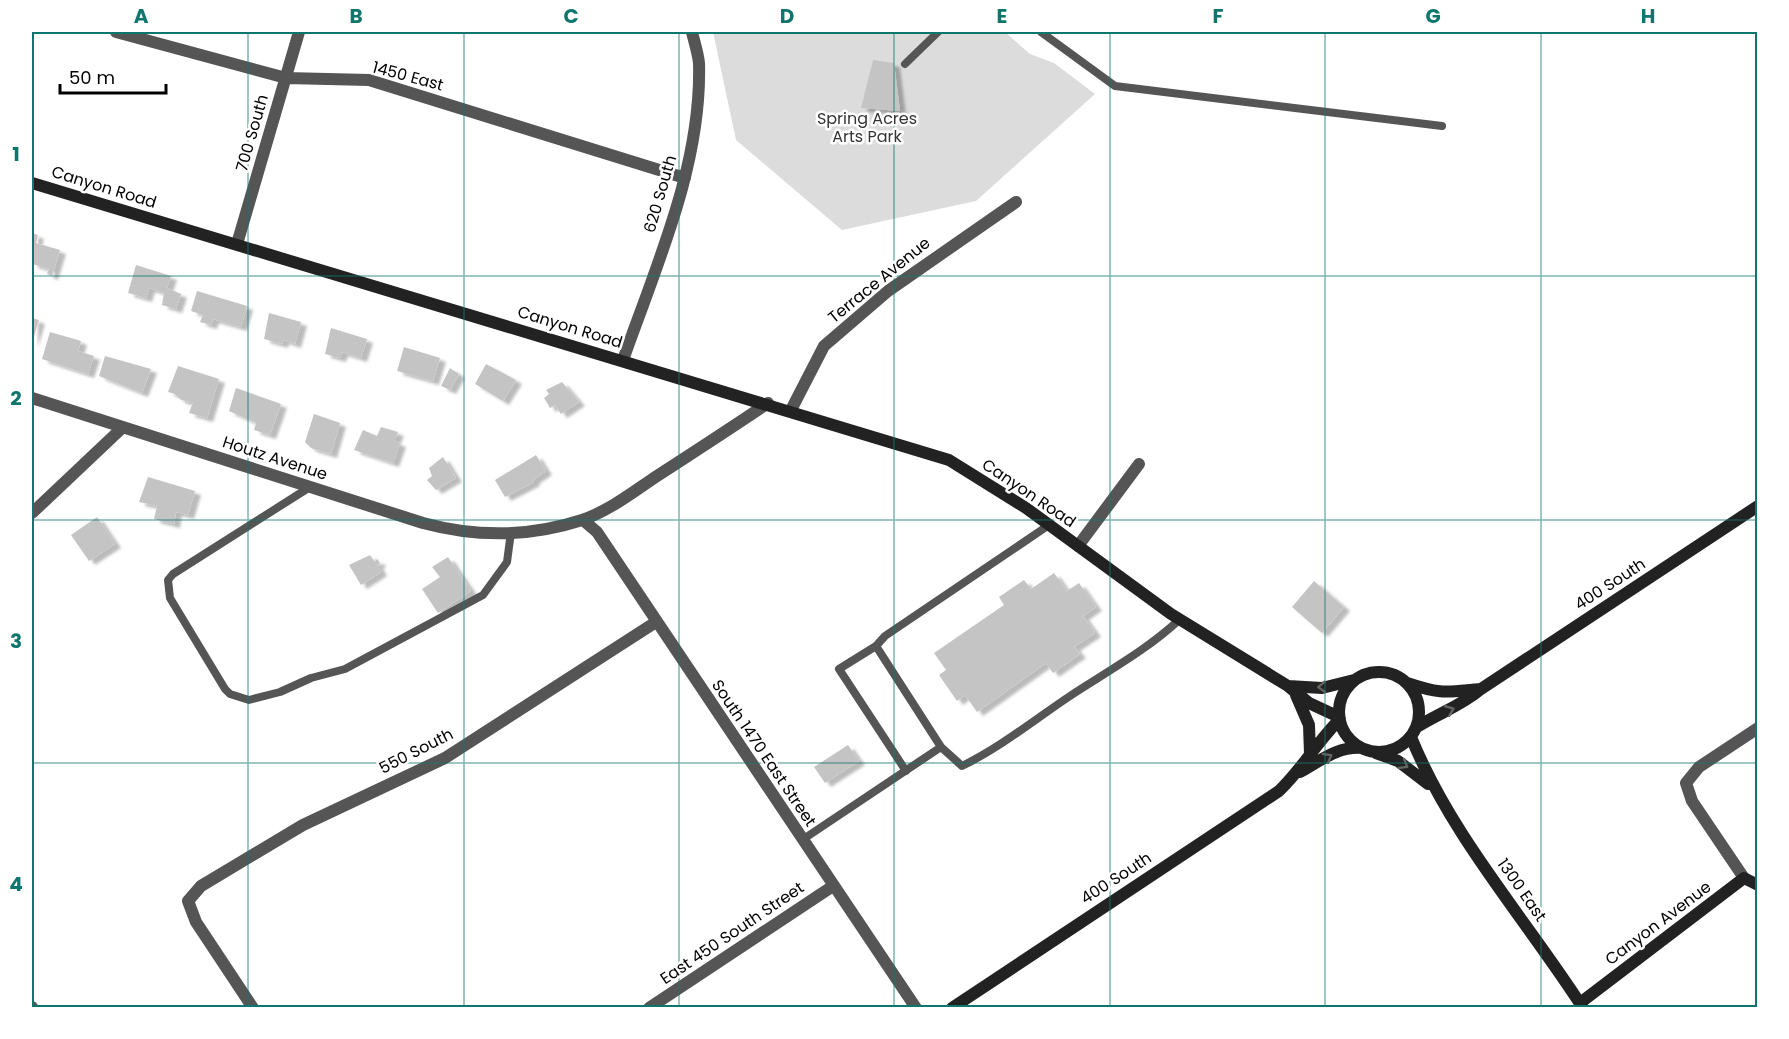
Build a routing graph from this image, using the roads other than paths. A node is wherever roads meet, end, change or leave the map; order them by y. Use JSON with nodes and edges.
{"nodes":[{"id":1,"x":116,"y":32,"type":"edge"},
{"id":2,"x":299,"y":32,"type":"edge"},
{"id":3,"x":692,"y":32,"type":"edge"},
{"id":4,"x":938,"y":32,"type":"edge"},
{"id":5,"x":1041,"y":32,"type":"edge"},
{"id":6,"x":905,"y":64,"type":"dead end"},
{"id":7,"x":286,"y":78,"type":"junction"},
{"id":8,"x":1442,"y":126,"type":"dead end"},
{"id":9,"x":685,"y":178,"type":"junction"},
{"id":10,"x":32,"y":183,"type":"edge"},
{"id":11,"x":1016,"y":202,"type":"dead end"},
{"id":12,"x":237,"y":244,"type":"junction"},
{"id":13,"x":622,"y":360,"type":"junction"},
{"id":14,"x":32,"y":398,"type":"edge"},
{"id":15,"x":768,"y":403,"type":"junction"},
{"id":16,"x":791,"y":410,"type":"junction"},
{"id":17,"x":122,"y":428,"type":"junction"},
{"id":18,"x":1139,"y":464,"type":"dead end"},
{"id":19,"x":310,"y":487,"type":"junction"},
{"id":20,"x":1758,"y":506,"type":"edge"},
{"id":21,"x":32,"y":513,"type":"edge"},
{"id":22,"x":583,"y":520,"type":"junction"},
{"id":23,"x":1049,"y":525,"type":"junction"},
{"id":24,"x":511,"y":532,"type":"junction"},
{"id":25,"x":1078,"y":546,"type":"junction"},
{"id":26,"x":1180,"y":619,"type":"junction"},
{"id":27,"x":656,"y":622,"type":"junction"},
{"id":28,"x":876,"y":646,"type":"junction"},
{"id":29,"x":1356,"y":679,"type":"junction"},
{"id":30,"x":1407,"y":683,"type":"junction"},
{"id":31,"x":1481,"y":689,"type":"junction"},
{"id":32,"x":1291,"y":690,"type":"junction"},
{"id":33,"x":1339,"y":718,"type":"junction"},
{"id":34,"x":1758,"y":728,"type":"edge"},
{"id":35,"x":1414,"y":732,"type":"junction"},
{"id":36,"x":941,"y":747,"type":"junction"},
{"id":37,"x":1365,"y":749,"type":"junction"},
{"id":38,"x":1311,"y":754,"type":"junction"},
{"id":39,"x":906,"y":771,"type":"junction"},
{"id":40,"x":1296,"y":774,"type":"junction"},
{"id":41,"x":1435,"y":791,"type":"junction"},
{"id":42,"x":802,"y":840,"type":"junction"},
{"id":43,"x":1744,"y":878,"type":"junction"},
{"id":44,"x":1758,"y":885,"type":"edge"},
{"id":45,"x":833,"y":886,"type":"junction"},
{"id":46,"x":1582,"y":1005,"type":"edge"},
{"id":47,"x":253,"y":1008,"type":"edge"},
{"id":48,"x":650,"y":1008,"type":"edge"},
{"id":49,"x":916,"y":1008,"type":"edge"},
{"id":50,"x":952,"y":1008,"type":"edge"}],
"edges":[{"from":1,"to":7,"type":"street","name":"1450 East"},
{"from":2,"to":7,"type":"street","name":"700 South"},
{"from":3,"to":9,"type":"street","name":"620 South"},
{"from":4,"to":6,"type":"lane"},
{"from":5,"to":8,"type":"lane"},
{"from":7,"to":9,"type":"street","name":"1450 East"},
{"from":7,"to":12,"type":"street","name":"700 South"},
{"from":9,"to":13,"type":"street","name":"620 South"},
{"from":10,"to":12,"type":"main road","name":"Canyon Road"},
{"from":11,"to":16,"type":"street","name":"Terrace Avenue"},
{"from":12,"to":13,"type":"main road","name":"Canyon Road"},
{"from":13,"to":15,"type":"main road","name":"Canyon Road"},
{"from":14,"to":17,"type":"street","name":"Houtz Avenue"},
{"from":15,"to":16,"type":"main road","name":"Canyon Road"},
{"from":15,"to":22,"type":"street"},
{"from":16,"to":23,"type":"main road","name":"Canyon Road"},
{"from":17,"to":19,"type":"street","name":"Houtz Avenue"},
{"from":17,"to":21,"type":"street"},
{"from":18,"to":25,"type":"street","name":"Canyon Road"},
{"from":19,"to":24,"type":"street","name":"Houtz Avenue"},
{"from":19,"to":24,"type":"lane"},
{"from":20,"to":31,"type":"main road","name":"400 South"},
{"from":22,"to":24,"type":"street"},
{"from":22,"to":27,"type":"street","name":"South 1470 East Street"},
{"from":23,"to":25,"type":"main road","name":"Canyon Road"},
{"from":23,"to":28,"type":"lane"},
{"from":25,"to":26,"type":"main road","name":"Canyon Road"},
{"from":26,"to":32,"type":"main road","name":"Canyon Road"},
{"from":26,"to":36,"type":"lane"},
{"from":27,"to":42,"type":"street","name":"South 1470 East Street"},
{"from":27,"to":47,"type":"street","name":"550 South"},
{"from":28,"to":36,"type":"lane"},
{"from":28,"to":39,"type":"lane"},
{"from":29,"to":30,"type":"main road"},
{"from":29,"to":32,"type":"main road","name":"Canyon Road","one_way":true},
{"from":29,"to":33,"type":"main road"},
{"from":30,"to":31,"type":"main road","name":"400 South"},
{"from":30,"to":35,"type":"main road"},
{"from":35,"to":31,"type":"main road","name":"400 South","one_way":true},
{"from":32,"to":33,"type":"main road","name":"Canyon Road"},
{"from":32,"to":38,"type":"main road"},
{"from":33,"to":37,"type":"main road"},
{"from":33,"to":38,"type":"main road","name":"400 South"},
{"from":34,"to":43,"type":"street"},
{"from":35,"to":37,"type":"main road"},
{"from":35,"to":41,"type":"main road","name":"1300 East"},
{"from":36,"to":39,"type":"lane"},
{"from":40,"to":37,"type":"main road","name":"400 South","one_way":true},
{"from":37,"to":41,"type":"main road","name":"1300 East","one_way":true},
{"from":38,"to":40,"type":"main road","name":"400 South"},
{"from":39,"to":42,"type":"lane"},
{"from":40,"to":50,"type":"main road","name":"400 South"},
{"from":41,"to":46,"type":"main road","name":"1300 East"},
{"from":42,"to":45,"type":"street","name":"South 1470 East Street"},
{"from":43,"to":44,"type":"main road"},
{"from":43,"to":46,"type":"main road","name":"Canyon Avenue"},
{"from":45,"to":48,"type":"street","name":"East 450 South Street"},
{"from":45,"to":49,"type":"street","name":"South 1470 East Street"}]}
